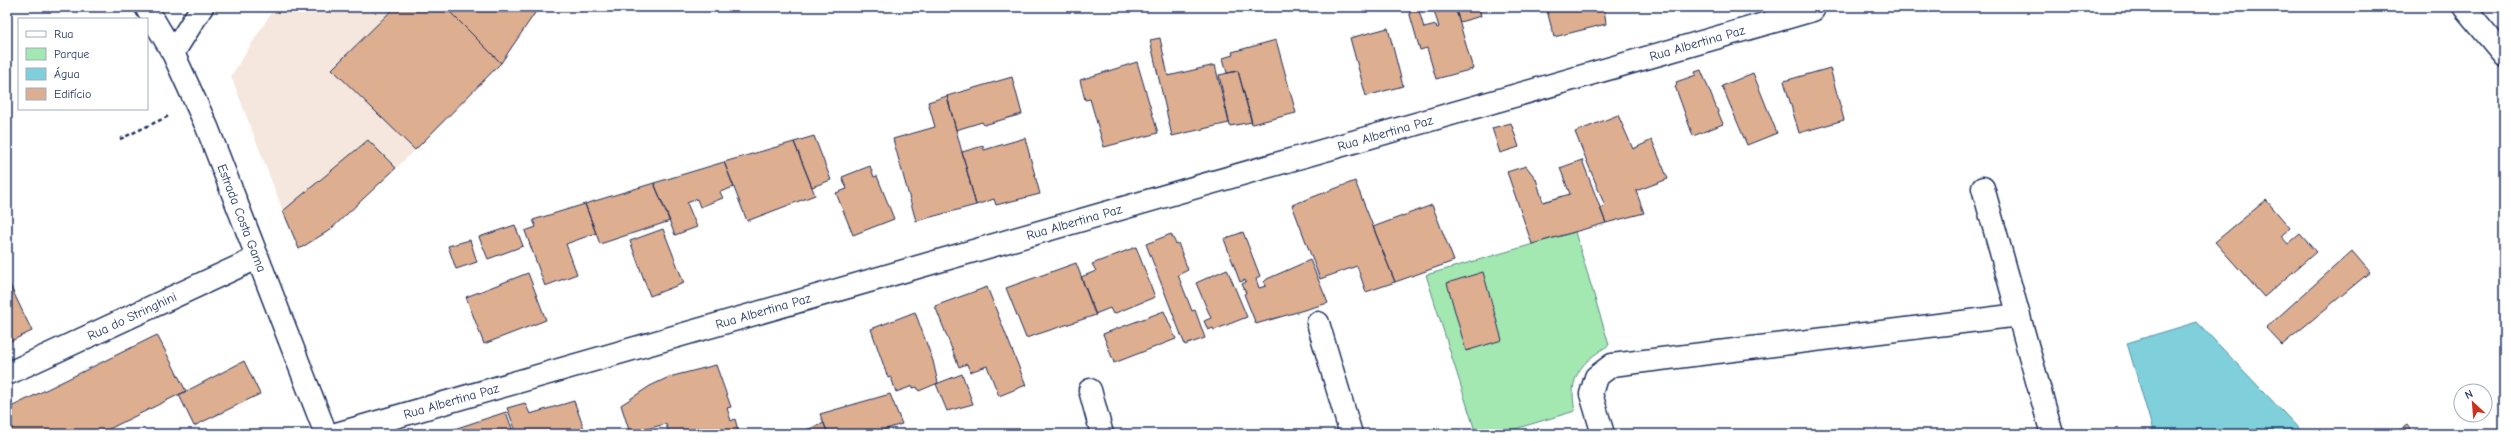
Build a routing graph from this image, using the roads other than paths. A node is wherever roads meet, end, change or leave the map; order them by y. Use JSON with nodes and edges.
{"nodes":[{"id":1,"x":146,"y":7,"type":"edge"},
{"id":2,"x":202,"y":7,"type":"edge"},
{"id":3,"x":2464,"y":7,"type":"edge"},
{"id":4,"x":1812,"y":10,"type":"dead end"},
{"id":5,"x":173,"y":53,"type":"junction"},
{"id":6,"x":2504,"y":55,"type":"edge"},
{"id":7,"x":1983,"y":188,"type":"dead end"},
{"id":8,"x":257,"y":258,"type":"junction"},
{"id":9,"x":2019,"y":315,"type":"junction"},
{"id":10,"x":1318,"y":323,"type":"dead end"},
{"id":11,"x":7,"y":374,"type":"edge"},
{"id":12,"x":1090,"y":390,"type":"dead end"},
{"id":13,"x":326,"y":434,"type":"edge"},
{"id":14,"x":336,"y":434,"type":"edge"},
{"id":15,"x":1102,"y":434,"type":"edge"},
{"id":16,"x":1351,"y":434,"type":"edge"},
{"id":17,"x":1603,"y":434,"type":"edge"},
{"id":18,"x":2052,"y":434,"type":"edge"}],
"edges":[{"from":1,"to":5,"type":"street","name":"Estrada Costa Gama"},
{"from":2,"to":5,"type":"street"},
{"from":3,"to":6,"type":"street"},
{"from":4,"to":14,"type":"street","name":"Rua Albertina Paz"},
{"from":5,"to":8,"type":"street","name":"Estrada Costa Gama"},
{"from":7,"to":9,"type":"street"},
{"from":8,"to":11,"type":"street","name":"Rua do Stringhini"},
{"from":8,"to":13,"type":"street","name":"Estrada Costa Gama"},
{"from":9,"to":17,"type":"street"},
{"from":9,"to":18,"type":"street"},
{"from":10,"to":16,"type":"street"},
{"from":12,"to":15,"type":"street"}]}
